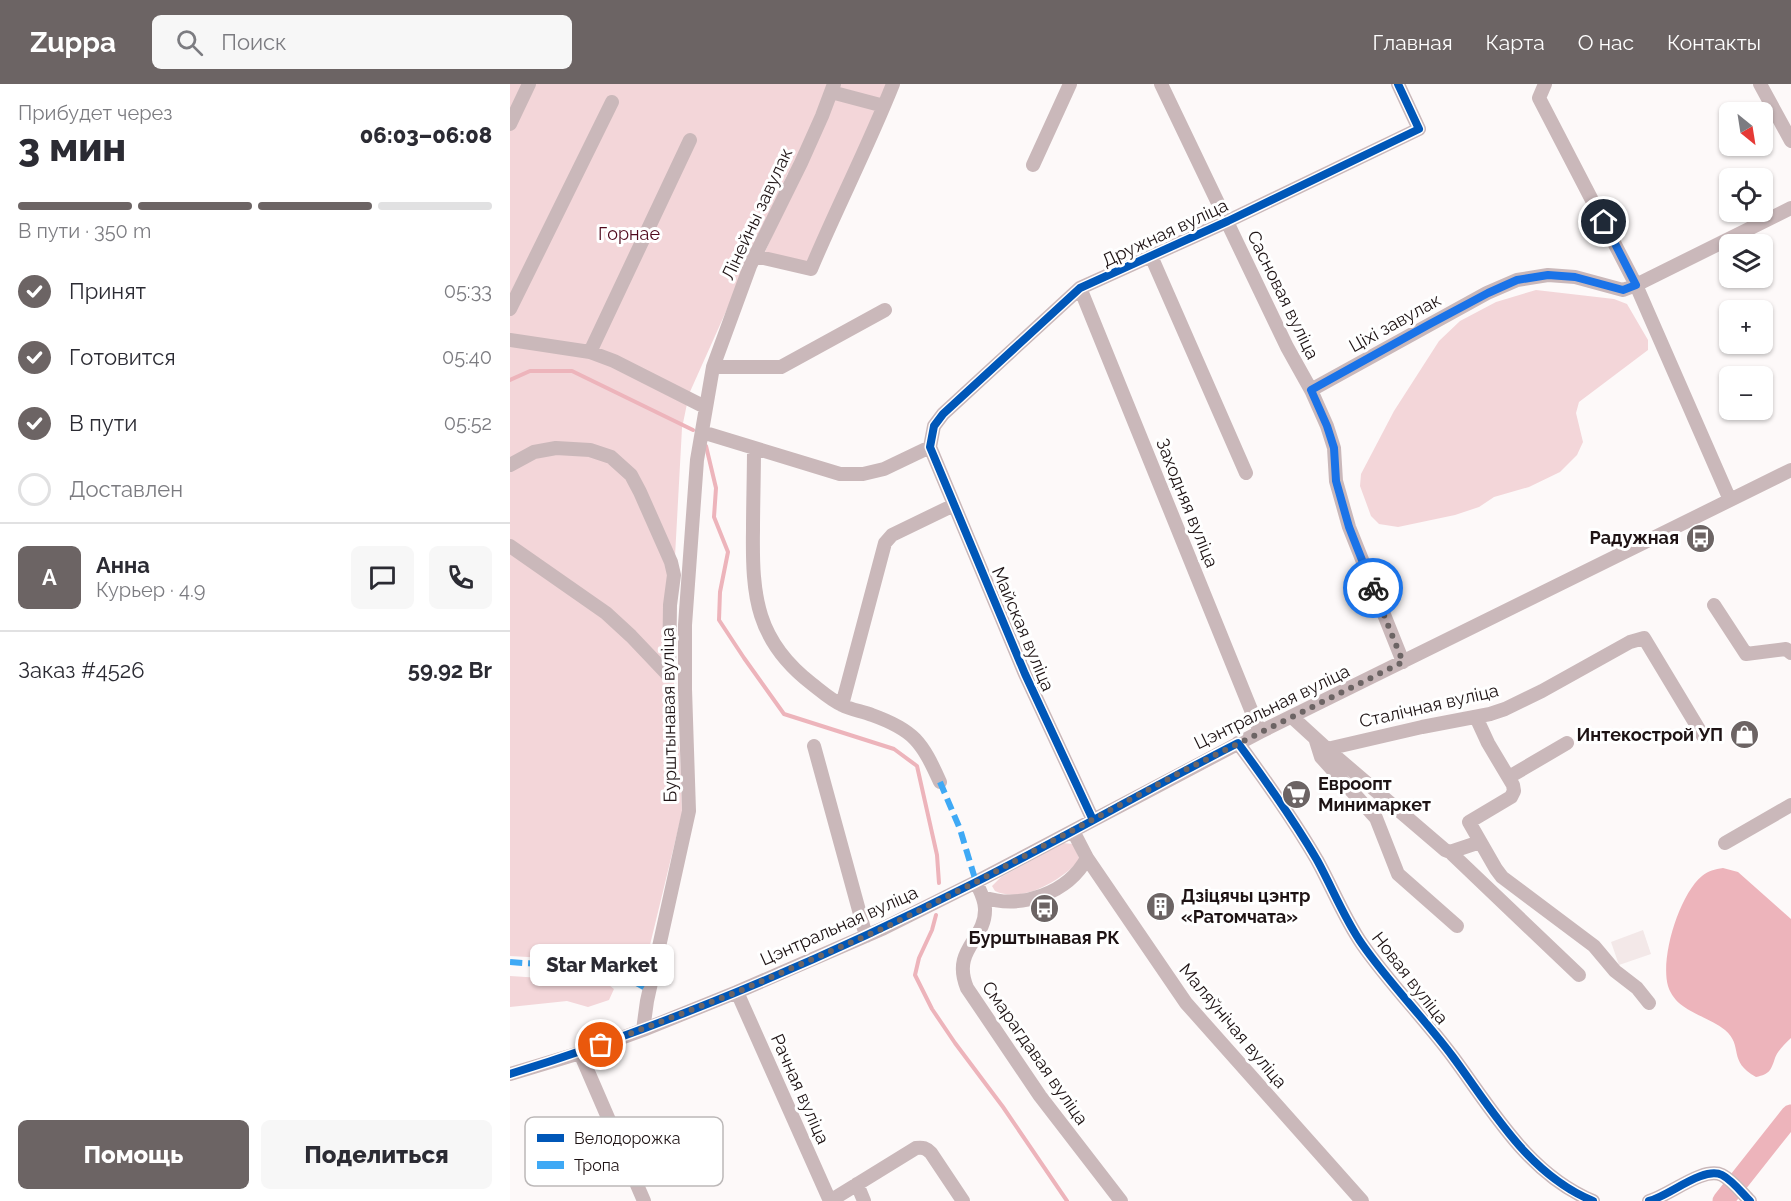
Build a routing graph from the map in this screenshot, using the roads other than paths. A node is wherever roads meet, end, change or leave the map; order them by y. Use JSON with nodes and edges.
{"nodes":[{"id":1,"x":530,"y":84,"type":"edge"},
{"id":2,"x":893,"y":84,"type":"edge"},
{"id":3,"x":1070,"y":84,"type":"edge"},
{"id":4,"x":1161,"y":84,"type":"edge"},
{"id":5,"x":1398,"y":84,"type":"edge"},
{"id":6,"x":1531,"y":84,"type":"edge"},
{"id":7,"x":1545,"y":84,"type":"edge"},
{"id":8,"x":1760,"y":84,"type":"edge"},
{"id":9,"x":832,"y":88,"type":"edge"},
{"id":10,"x":1539,"y":98,"type":"junction"},
{"id":11,"x":612,"y":102,"type":"dead end"},
{"id":12,"x":884,"y":106,"type":"junction"},
{"id":13,"x":510,"y":124,"type":"edge"},
{"id":14,"x":690,"y":140,"type":"dead end"},
{"id":15,"x":1791,"y":141,"type":"edge"},
{"id":16,"x":1033,"y":165,"type":"dead end"},
{"id":17,"x":1791,"y":208,"type":"edge"},
{"id":18,"x":1228,"y":221,"type":"junction"},
{"id":19,"x":755,"y":256,"type":"junction"},
{"id":20,"x":1151,"y":256,"type":"junction"},
{"id":21,"x":1636,"y":285,"type":"junction"},
{"id":22,"x":1080,"y":288,"type":"junction"},
{"id":23,"x":510,"y":309,"type":"edge"},
{"id":24,"x":885,"y":310,"type":"dead end"},
{"id":25,"x":510,"y":340,"type":"edge"},
{"id":26,"x":590,"y":352,"type":"junction"},
{"id":27,"x":713,"y":367,"type":"junction"},
{"id":28,"x":1311,"y":390,"type":"junction"},
{"id":29,"x":705,"y":407,"type":"junction"},
{"id":30,"x":702,"y":432,"type":"junction"},
{"id":31,"x":930,"y":447,"type":"junction"},
{"id":32,"x":754,"y":448,"type":"junction"},
{"id":33,"x":510,"y":465,"type":"edge"},
{"id":34,"x":1791,"y":470,"type":"edge"},
{"id":35,"x":1246,"y":473,"type":"dead end"},
{"id":36,"x":1730,"y":500,"type":"junction"},
{"id":37,"x":954,"y":505,"type":"junction"},
{"id":38,"x":510,"y":546,"type":"edge"},
{"id":39,"x":1714,"y":605,"type":"dead end"},
{"id":40,"x":1791,"y":653,"type":"edge"},
{"id":41,"x":1403,"y":662,"type":"junction"},
{"id":42,"x":669,"y":676,"type":"junction"},
{"id":43,"x":685,"y":689,"type":"junction"},
{"id":44,"x":842,"y":705,"type":"junction"},
{"id":45,"x":1292,"y":717,"type":"junction"},
{"id":46,"x":1476,"y":717,"type":"junction"},
{"id":47,"x":1260,"y":732,"type":"junction"},
{"id":48,"x":1703,"y":736,"type":"dead end"},
{"id":49,"x":1316,"y":739,"type":"junction"},
{"id":50,"x":1238,"y":743,"type":"junction"},
{"id":51,"x":1567,"y":743,"type":"dead end"},
{"id":52,"x":814,"y":746,"type":"dead end"},
{"id":53,"x":1327,"y":749,"type":"junction"},
{"id":54,"x":1509,"y":777,"type":"junction"},
{"id":55,"x":940,"y":782,"type":"dead end"},
{"id":56,"x":1791,"y":805,"type":"edge"},
{"id":57,"x":1093,"y":820,"type":"junction"},
{"id":58,"x":1073,"y":831,"type":"junction"},
{"id":59,"x":1480,"y":842,"type":"junction"},
{"id":60,"x":1725,"y":843,"type":"dead end"},
{"id":61,"x":1450,"y":852,"type":"junction"},
{"id":62,"x":1087,"y":858,"type":"junction"},
{"id":63,"x":976,"y":882,"type":"junction"},
{"id":64,"x":983,"y":897,"type":"junction"},
{"id":65,"x":1457,"y":926,"type":"dead end"},
{"id":66,"x":866,"y":936,"type":"junction"},
{"id":67,"x":1579,"y":975,"type":"dead end"},
{"id":68,"x":737,"y":992,"type":"junction"},
{"id":69,"x":1649,"y":1003,"type":"dead end"},
{"id":70,"x":643,"y":1030,"type":"junction"},
{"id":71,"x":580,"y":1053,"type":"junction"},
{"id":72,"x":510,"y":1074,"type":"edge"},
{"id":73,"x":608,"y":1117,"type":"edge"},
{"id":74,"x":857,"y":1184,"type":"junction"},
{"id":75,"x":638,"y":1186,"type":"edge"},
{"id":76,"x":644,"y":1201,"type":"edge"},
{"id":77,"x":830,"y":1201,"type":"edge"},
{"id":78,"x":864,"y":1201,"type":"edge"},
{"id":79,"x":963,"y":1201,"type":"edge"},
{"id":80,"x":1121,"y":1201,"type":"edge"},
{"id":81,"x":1362,"y":1201,"type":"edge"},
{"id":82,"x":1593,"y":1201,"type":"edge"},
{"id":83,"x":1649,"y":1201,"type":"edge"},
{"id":84,"x":1750,"y":1201,"type":"edge"}],
"edges":[{"from":1,"to":13,"type":"street"},
{"from":2,"to":12,"type":"street"},
{"from":3,"to":16,"type":"street"},
{"from":4,"to":18,"type":"street","name":"Сасновая вуліца"},
{"from":5,"to":18,"type":"street","name":"Дружная вуліца"},
{"from":6,"to":10,"type":"street"},
{"from":7,"to":10,"type":"street"},
{"from":8,"to":15,"type":"street"},
{"from":9,"to":12,"type":"street"},
{"from":9,"to":19,"type":"street","name":"Лінейны завулак"},
{"from":10,"to":21,"type":"street"},
{"from":11,"to":23,"type":"street"},
{"from":12,"to":19,"type":"street"},
{"from":14,"to":26,"type":"street"},
{"from":17,"to":21,"type":"street"},
{"from":18,"to":20,"type":"street","name":"Дружная вуліца"},
{"from":18,"to":28,"type":"street","name":"Сасновая вуліца"},
{"from":19,"to":27,"type":"street","name":"Лінейны завулак"},
{"from":20,"to":22,"type":"street","name":"Дружная вуліца"},
{"from":20,"to":35,"type":"street"},
{"from":21,"to":28,"type":"street","name":"Ціхі завулак"},
{"from":21,"to":36,"type":"street"},
{"from":22,"to":31,"type":"street","name":"Дружная вуліца"},
{"from":22,"to":47,"type":"street","name":"Заходняя вуліца"},
{"from":24,"to":27,"type":"street"},
{"from":25,"to":26,"type":"street"},
{"from":26,"to":29,"type":"street"},
{"from":27,"to":29,"type":"street","name":"Лінейны завулак"},
{"from":28,"to":41,"type":"street","name":"Сасновая вуліца"},
{"from":29,"to":30,"type":"street","name":"Лінейны завулак"},
{"from":30,"to":32,"type":"street"},
{"from":30,"to":43,"type":"street","name":"Бурштынавая вуліца"},
{"from":31,"to":32,"type":"street"},
{"from":31,"to":37,"type":"street","name":"Майская вуліца"},
{"from":32,"to":44,"type":"street"},
{"from":33,"to":42,"type":"street"},
{"from":34,"to":36,"type":"street","name":"Цэнтральная вуліца"},
{"from":36,"to":41,"type":"street","name":"Цэнтральная вуліца"},
{"from":37,"to":44,"type":"street"},
{"from":37,"to":57,"type":"street","name":"Майская вуліца"},
{"from":38,"to":42,"type":"street"},
{"from":39,"to":40,"type":"street"},
{"from":41,"to":45,"type":"street","name":"Цэнтральная вуліца"},
{"from":42,"to":43,"type":"street"},
{"from":43,"to":70,"type":"street","name":"Бурштынавая вуліца"},
{"from":44,"to":55,"type":"street"},
{"from":45,"to":47,"type":"street","name":"Цэнтральная вуліца"},
{"from":45,"to":49,"type":"street"},
{"from":46,"to":48,"type":"street","name":"Сталічная вуліца"},
{"from":46,"to":53,"type":"street","name":"Сталічная вуліца"},
{"from":46,"to":54,"type":"street"},
{"from":47,"to":50,"type":"street","name":"Цэнтральная вуліца"},
{"from":49,"to":53,"type":"street"},
{"from":49,"to":65,"type":"street"},
{"from":50,"to":57,"type":"street","name":"Цэнтральная вуліца"},
{"from":50,"to":82,"type":"street","name":"Новая вуліца"},
{"from":51,"to":54,"type":"street"},
{"from":52,"to":66,"type":"street"},
{"from":53,"to":61,"type":"street"},
{"from":54,"to":59,"type":"street"},
{"from":56,"to":60,"type":"street"},
{"from":57,"to":58,"type":"street","name":"Цэнтральная вуліца"},
{"from":58,"to":62,"type":"street","name":"Маляўнічая вуліца"},
{"from":58,"to":63,"type":"street","name":"Цэнтральная вуліца"},
{"from":59,"to":61,"type":"street"},
{"from":59,"to":69,"type":"street"},
{"from":61,"to":67,"type":"street"},
{"from":62,"to":64,"type":"street"},
{"from":62,"to":81,"type":"street","name":"Маляўнічая вуліца"},
{"from":63,"to":64,"type":"street"},
{"from":63,"to":66,"type":"street","name":"Цэнтральная вуліца"},
{"from":64,"to":80,"type":"street","name":"Смарагдавая вуліца"},
{"from":66,"to":68,"type":"street","name":"Цэнтральная вуліца"},
{"from":68,"to":70,"type":"street","name":"Цэнтральная вуліца"},
{"from":68,"to":77,"type":"street","name":"Рачная вуліца"},
{"from":70,"to":71,"type":"street","name":"Цэнтральная вуліца"},
{"from":71,"to":72,"type":"street","name":"Цэнтральная вуліца"},
{"from":71,"to":73,"type":"street"},
{"from":74,"to":77,"type":"street"},
{"from":74,"to":78,"type":"street"},
{"from":74,"to":79,"type":"street"},
{"from":75,"to":76,"type":"street"},
{"from":83,"to":84,"type":"street"}]}
